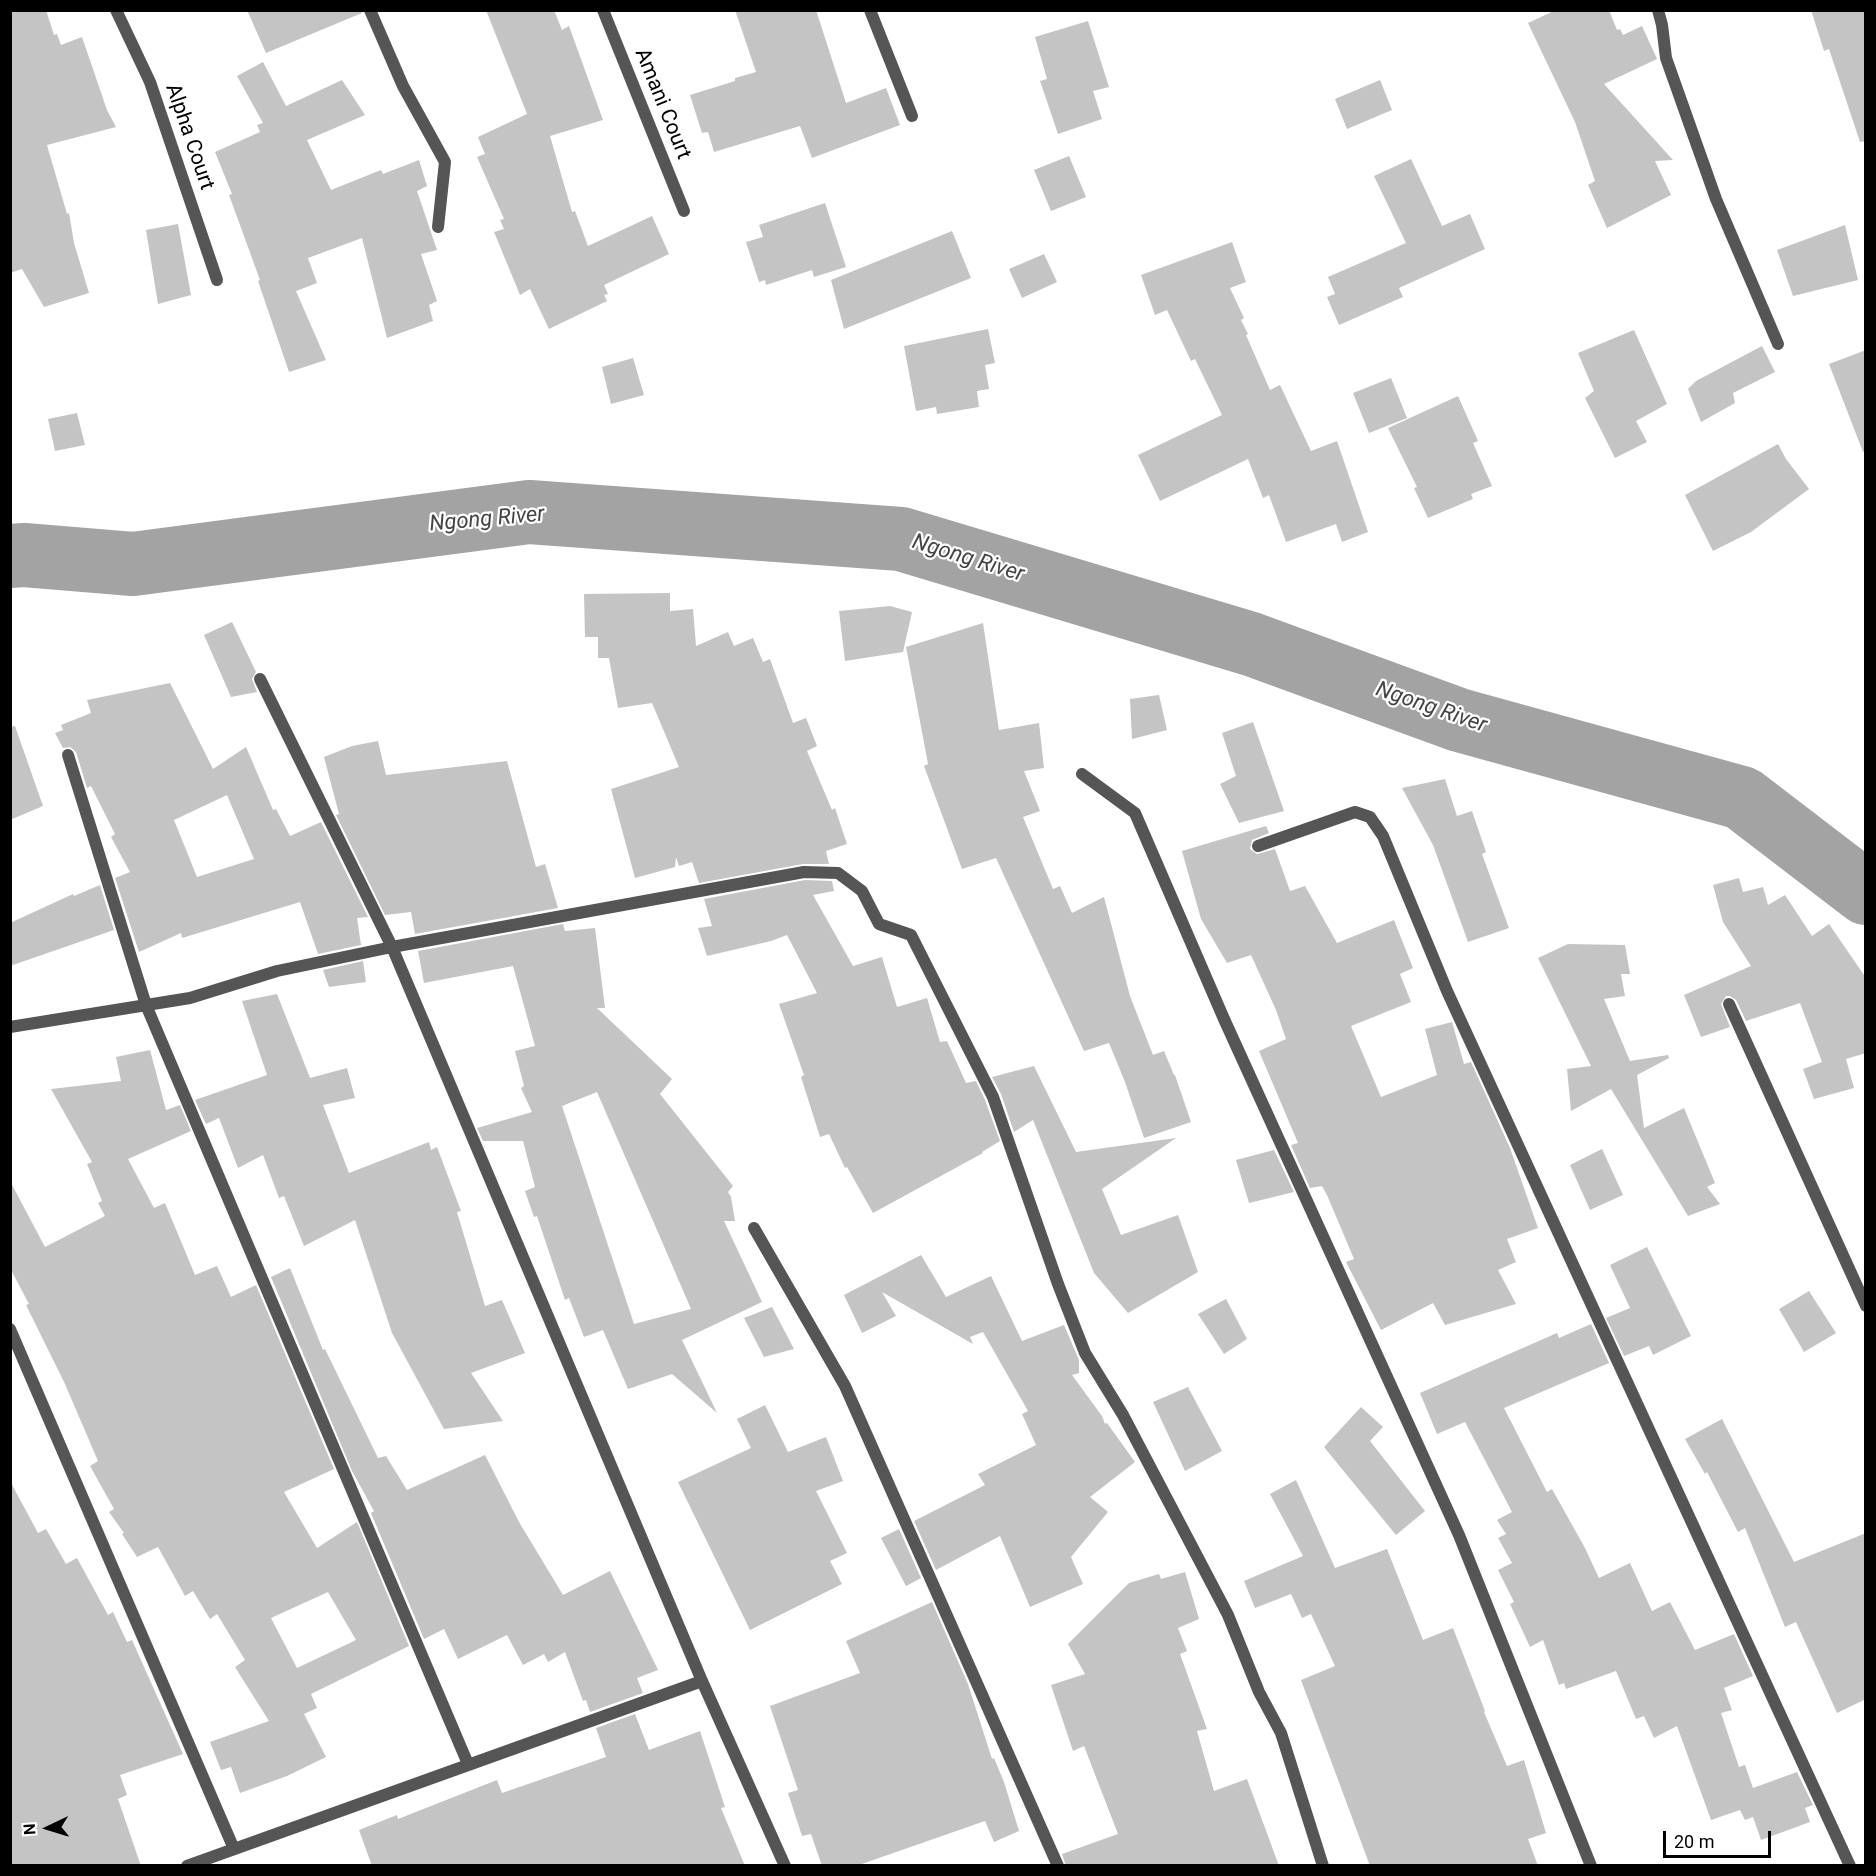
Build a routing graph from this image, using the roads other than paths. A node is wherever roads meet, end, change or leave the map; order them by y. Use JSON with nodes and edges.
{"nodes":[{"id":1,"x":116,"y":10,"type":"edge"},
{"id":2,"x":370,"y":10,"type":"edge"},
{"id":3,"x":603,"y":10,"type":"edge"},
{"id":4,"x":870,"y":10,"type":"edge"},
{"id":5,"x":1658,"y":10,"type":"edge"},
{"id":6,"x":912,"y":116,"type":"dead end"},
{"id":7,"x":684,"y":211,"type":"dead end"},
{"id":8,"x":438,"y":227,"type":"dead end"},
{"id":9,"x":217,"y":279,"type":"dead end"},
{"id":10,"x":1778,"y":344,"type":"dead end"},
{"id":11,"x":260,"y":680,"type":"dead end"},
{"id":12,"x":68,"y":755,"type":"dead end"},
{"id":13,"x":1082,"y":774,"type":"dead end"},
{"id":14,"x":1258,"y":846,"type":"dead end"},
{"id":15,"x":392,"y":947,"type":"junction"},
{"id":16,"x":1729,"y":1004,"type":"dead end"},
{"id":17,"x":146,"y":1005,"type":"junction"},
{"id":18,"x":10,"y":1027,"type":"edge"},
{"id":19,"x":754,"y":1228,"type":"dead end"},
{"id":20,"x":1866,"y":1306,"type":"edge"},
{"id":21,"x":10,"y":1329,"type":"edge"},
{"id":22,"x":702,"y":1681,"type":"junction"},
{"id":23,"x":468,"y":1764,"type":"junction"},
{"id":24,"x":234,"y":1849,"type":"junction"},
{"id":25,"x":187,"y":1866,"type":"edge"},
{"id":26,"x":785,"y":1866,"type":"edge"},
{"id":27,"x":1058,"y":1866,"type":"edge"},
{"id":28,"x":1323,"y":1866,"type":"edge"},
{"id":29,"x":1591,"y":1866,"type":"edge"},
{"id":30,"x":1850,"y":1866,"type":"edge"}],
"edges":[{"from":1,"to":9,"type":"street","name":"Alpha Court"},
{"from":2,"to":8,"type":"street"},
{"from":3,"to":7,"type":"street","name":"Amani Court"},
{"from":4,"to":6,"type":"street"},
{"from":5,"to":10,"type":"street"},
{"from":11,"to":15,"type":"street"},
{"from":12,"to":17,"type":"street"},
{"from":13,"to":29,"type":"street"},
{"from":14,"to":30,"type":"street"},
{"from":15,"to":17,"type":"street"},
{"from":15,"to":22,"type":"street"},
{"from":15,"to":28,"type":"street"},
{"from":16,"to":20,"type":"street"},
{"from":17,"to":18,"type":"street"},
{"from":17,"to":23,"type":"street"},
{"from":19,"to":27,"type":"street"},
{"from":21,"to":24,"type":"street"},
{"from":22,"to":23,"type":"street"},
{"from":22,"to":26,"type":"street"},
{"from":23,"to":24,"type":"street"},
{"from":24,"to":25,"type":"street"}]}
